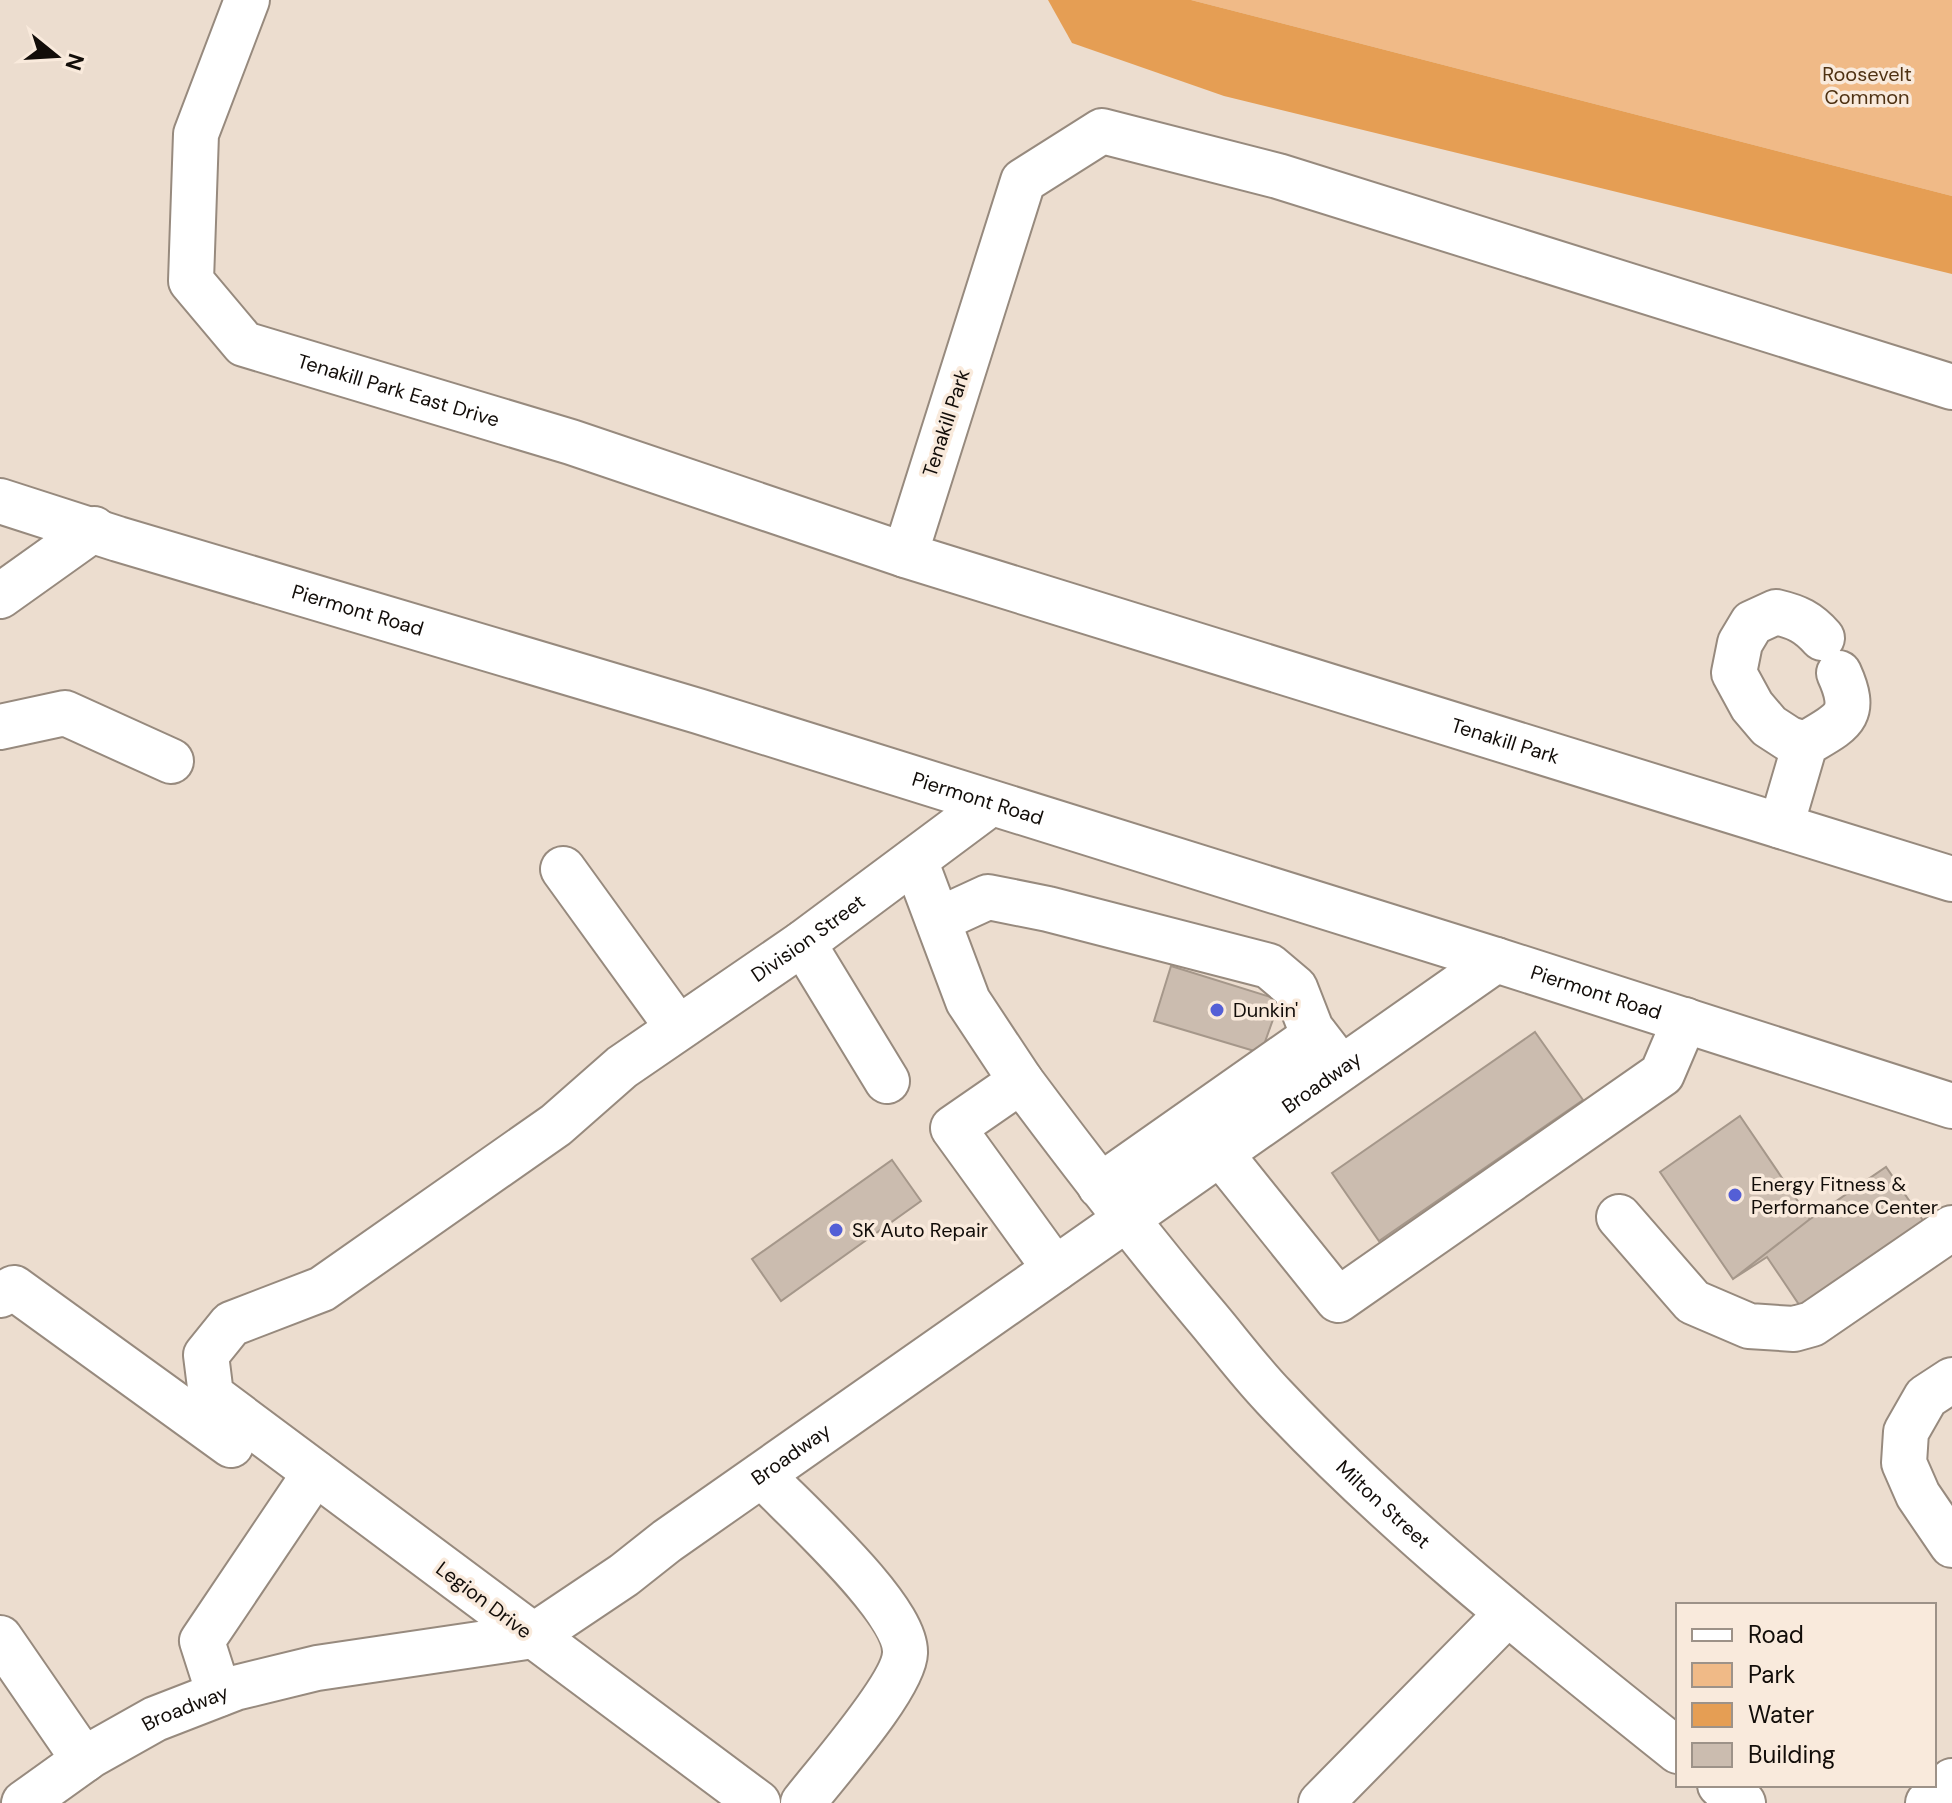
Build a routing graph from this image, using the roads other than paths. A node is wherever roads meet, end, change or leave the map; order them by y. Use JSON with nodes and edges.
{"nodes":[{"id":1,"x":247,"y":0,"type":"edge"},
{"id":2,"x":1952,"y":387,"type":"edge"},
{"id":3,"x":0,"y":501,"type":"edge"},
{"id":4,"x":94,"y":529,"type":"junction"},
{"id":5,"x":905,"y":555,"type":"junction"},
{"id":6,"x":0,"y":596,"type":"edge"},
{"id":7,"x":0,"y":727,"type":"edge"},
{"id":8,"x":1805,"y":744,"type":"junction"},
{"id":9,"x":171,"y":761,"type":"dead end"},
{"id":10,"x":991,"y":803,"type":"junction"},
{"id":11,"x":1781,"y":826,"type":"junction"},
{"id":12,"x":915,"y":860,"type":"junction"},
{"id":13,"x":563,"y":869,"type":"dead end"},
{"id":14,"x":1952,"y":879,"type":"edge"},
{"id":15,"x":938,"y":920,"type":"junction"},
{"id":16,"x":803,"y":943,"type":"junction"},
{"id":17,"x":1496,"y":960,"type":"junction"},
{"id":18,"x":1685,"y":1020,"type":"junction"},
{"id":19,"x":678,"y":1028,"type":"junction"},
{"id":20,"x":1328,"y":1051,"type":"junction"},
{"id":21,"x":887,"y":1081,"type":"dead end"},
{"id":22,"x":1021,"y":1081,"type":"junction"},
{"id":23,"x":1952,"y":1106,"type":"edge"},
{"id":24,"x":1220,"y":1153,"type":"junction"},
{"id":25,"x":1113,"y":1203,"type":"junction"},
{"id":26,"x":1619,"y":1217,"type":"dead end"},
{"id":27,"x":1952,"y":1228,"type":"edge"},
{"id":28,"x":1055,"y":1269,"type":"junction"},
{"id":29,"x":0,"y":1295,"type":"edge"},
{"id":30,"x":1952,"y":1380,"type":"edge"},
{"id":31,"x":211,"y":1395,"type":"joint"},
{"id":32,"x":762,"y":1475,"type":"junction"},
{"id":33,"x":308,"y":1485,"type":"junction"},
{"id":34,"x":1952,"y":1545,"type":"edge"},
{"id":35,"x":1507,"y":1614,"type":"junction"},
{"id":36,"x":533,"y":1636,"type":"junction"},
{"id":37,"x":0,"y":1638,"type":"edge"},
{"id":38,"x":219,"y":1694,"type":"junction"},
{"id":39,"x":1676,"y":1749,"type":"edge"},
{"id":40,"x":84,"y":1760,"type":"junction"},
{"id":41,"x":1952,"y":1781,"type":"edge"},
{"id":42,"x":1723,"y":1787,"type":"edge"},
{"id":43,"x":755,"y":1802,"type":"edge"},
{"id":44,"x":24,"y":1803,"type":"edge"},
{"id":45,"x":803,"y":1803,"type":"edge"},
{"id":46,"x":1321,"y":1803,"type":"edge"},
{"id":47,"x":1743,"y":1803,"type":"edge"},
{"id":48,"x":1928,"y":1803,"type":"edge"}],
"edges":[{"from":1,"to":5,"type":"street","name":"Tenakill Park East Drive"},
{"from":2,"to":5,"type":"street","name":"Tenakill Park"},
{"from":3,"to":4,"type":"street","name":"Piermont Road"},
{"from":4,"to":6,"type":"street"},
{"from":4,"to":10,"type":"street","name":"Piermont Road"},
{"from":5,"to":11,"type":"street","name":"Tenakill Park"},
{"from":7,"to":9,"type":"street"},
{"from":8,"to":8,"type":"street"},
{"from":8,"to":11,"type":"street"},
{"from":10,"to":12,"type":"street","name":"Division Street"},
{"from":10,"to":17,"type":"street","name":"Piermont Road"},
{"from":11,"to":14,"type":"street","name":"Tenakill Park"},
{"from":12,"to":15,"type":"street","name":"Milton Street"},
{"from":12,"to":16,"type":"street","name":"Division Street"},
{"from":13,"to":19,"type":"street"},
{"from":15,"to":20,"type":"street"},
{"from":15,"to":22,"type":"street","name":"Milton Street"},
{"from":16,"to":19,"type":"street","name":"Division Street"},
{"from":16,"to":21,"type":"street"},
{"from":17,"to":18,"type":"street","name":"Piermont Road"},
{"from":17,"to":20,"type":"street","name":"Broadway"},
{"from":18,"to":23,"type":"street","name":"Piermont Road"},
{"from":18,"to":24,"type":"street"},
{"from":19,"to":31,"type":"street","name":"Division Street"},
{"from":20,"to":24,"type":"street","name":"Broadway"},
{"from":20,"to":25,"type":"street"},
{"from":22,"to":25,"type":"street","name":"Milton Street"},
{"from":22,"to":28,"type":"street"},
{"from":24,"to":25,"type":"street","name":"Broadway"},
{"from":25,"to":28,"type":"street","name":"Broadway"},
{"from":25,"to":35,"type":"street","name":"Milton Street"},
{"from":26,"to":27,"type":"street"},
{"from":28,"to":32,"type":"street","name":"Broadway"},
{"from":29,"to":33,"type":"street"},
{"from":30,"to":34,"type":"street"},
{"from":31,"to":33,"type":"street","name":"Legion Drive"},
{"from":32,"to":36,"type":"street","name":"Broadway"},
{"from":32,"to":45,"type":"street"},
{"from":33,"to":36,"type":"street","name":"Legion Drive"},
{"from":33,"to":38,"type":"street"},
{"from":35,"to":39,"type":"street","name":"Milton Street"},
{"from":35,"to":46,"type":"street"},
{"from":36,"to":38,"type":"street","name":"Broadway"},
{"from":36,"to":43,"type":"street","name":"Legion Drive"},
{"from":37,"to":40,"type":"street"},
{"from":38,"to":40,"type":"street","name":"Broadway"},
{"from":40,"to":44,"type":"street","name":"Broadway"},
{"from":41,"to":48,"type":"street"},
{"from":42,"to":47,"type":"street"}]}
